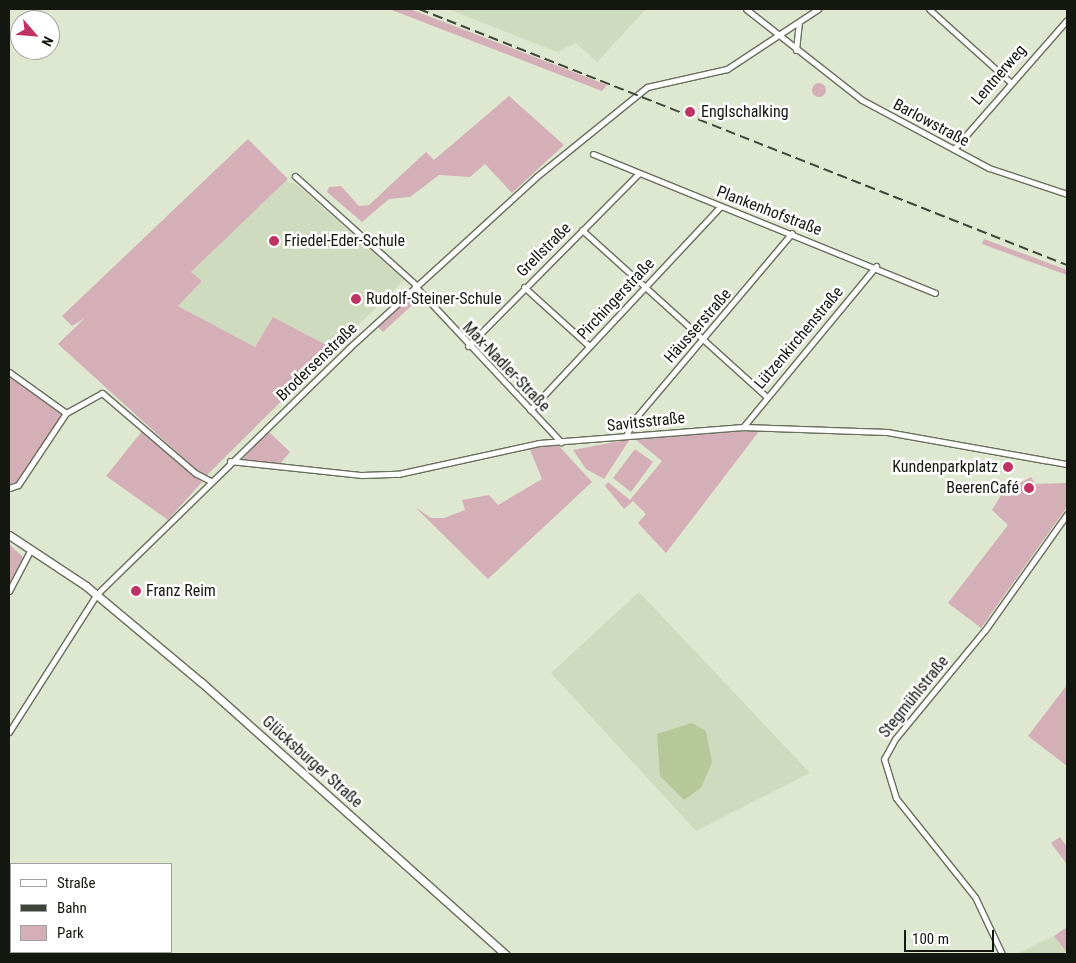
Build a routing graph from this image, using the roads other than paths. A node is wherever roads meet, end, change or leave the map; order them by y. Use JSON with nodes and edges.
{"nodes":[{"id":1,"x":746,"y":9,"type":"edge"},
{"id":2,"x":818,"y":9,"type":"edge"},
{"id":3,"x":929,"y":9,"type":"edge"},
{"id":4,"x":1067,"y":20,"type":"edge"},
{"id":5,"x":800,"y":22,"type":"junction"},
{"id":6,"x":778,"y":35,"type":"junction"},
{"id":7,"x":796,"y":50,"type":"junction"},
{"id":8,"x":1010,"y":81,"type":"junction"},
{"id":9,"x":954,"y":149,"type":"junction"},
{"id":10,"x":593,"y":154,"type":"dead end"},
{"id":11,"x":639,"y":173,"type":"junction"},
{"id":12,"x":295,"y":176,"type":"dead end"},
{"id":13,"x":1067,"y":194,"type":"edge"},
{"id":14,"x":721,"y":206,"type":"junction"},
{"id":15,"x":582,"y":230,"type":"junction"},
{"id":16,"x":792,"y":233,"type":"junction"},
{"id":17,"x":876,"y":266,"type":"junction"},
{"id":18,"x":415,"y":286,"type":"junction"},
{"id":19,"x":524,"y":287,"type":"junction"},
{"id":20,"x":645,"y":288,"type":"junction"},
{"id":21,"x":935,"y":292,"type":"dead end"},
{"id":22,"x":701,"y":341,"type":"junction"},
{"id":23,"x":468,"y":346,"type":"junction"},
{"id":24,"x":589,"y":346,"type":"junction"},
{"id":25,"x":9,"y":372,"type":"edge"},
{"id":26,"x":766,"y":396,"type":"junction"},
{"id":27,"x":530,"y":410,"type":"junction"},
{"id":28,"x":66,"y":413,"type":"junction"},
{"id":29,"x":743,"y":427,"type":"junction"},
{"id":30,"x":626,"y":436,"type":"junction"},
{"id":31,"x":561,"y":442,"type":"junction"},
{"id":32,"x":230,"y":462,"type":"junction"},
{"id":33,"x":1067,"y":464,"type":"edge"},
{"id":34,"x":211,"y":481,"type":"junction"},
{"id":35,"x":9,"y":488,"type":"edge"},
{"id":36,"x":1067,"y":514,"type":"edge"},
{"id":37,"x":9,"y":535,"type":"edge"},
{"id":38,"x":30,"y":551,"type":"junction"},
{"id":39,"x":9,"y":591,"type":"edge"},
{"id":40,"x":97,"y":594,"type":"junction"},
{"id":41,"x":9,"y":732,"type":"edge"},
{"id":42,"x":505,"y":954,"type":"edge"},
{"id":43,"x":1002,"y":954,"type":"edge"}],
"edges":[{"from":1,"to":6,"type":"street","name":"Barlowstraße"},
{"from":2,"to":5,"type":"street","name":"Brodersenstraße"},
{"from":3,"to":8,"type":"street"},
{"from":4,"to":8,"type":"street","name":"Lentnerweg"},
{"from":5,"to":6,"type":"street","name":"Brodersenstraße"},
{"from":5,"to":7,"type":"street"},
{"from":6,"to":7,"type":"street","name":"Barlowstraße"},
{"from":6,"to":18,"type":"street","name":"Brodersenstraße"},
{"from":7,"to":9,"type":"street","name":"Barlowstraße"},
{"from":8,"to":9,"type":"street","name":"Lentnerweg"},
{"from":9,"to":13,"type":"street","name":"Barlowstraße"},
{"from":10,"to":11,"type":"street","name":"Plankenhofstraße"},
{"from":11,"to":14,"type":"street","name":"Plankenhofstraße"},
{"from":11,"to":15,"type":"street","name":"Grellstraße"},
{"from":12,"to":18,"type":"street","name":"Max-Nadler-Straße"},
{"from":14,"to":16,"type":"street","name":"Plankenhofstraße"},
{"from":14,"to":20,"type":"street","name":"Pirchingerstraße"},
{"from":15,"to":19,"type":"street","name":"Grellstraße"},
{"from":15,"to":20,"type":"street"},
{"from":16,"to":17,"type":"street","name":"Plankenhofstraße"},
{"from":16,"to":22,"type":"street","name":"Häusserstraße"},
{"from":17,"to":21,"type":"street","name":"Plankenhofstraße"},
{"from":17,"to":26,"type":"street","name":"Lützenkirchenstraße"},
{"from":18,"to":23,"type":"street","name":"Max-Nadler-Straße"},
{"from":18,"to":32,"type":"street","name":"Brodersenstraße"},
{"from":19,"to":23,"type":"street","name":"Grellstraße"},
{"from":19,"to":24,"type":"street"},
{"from":20,"to":22,"type":"street"},
{"from":20,"to":24,"type":"street","name":"Pirchingerstraße"},
{"from":22,"to":26,"type":"street"},
{"from":22,"to":30,"type":"street","name":"Häusserstraße"},
{"from":23,"to":27,"type":"street","name":"Max-Nadler-Straße"},
{"from":24,"to":27,"type":"street","name":"Pirchingerstraße"},
{"from":25,"to":28,"type":"street"},
{"from":26,"to":29,"type":"street","name":"Lützenkirchenstraße"},
{"from":27,"to":31,"type":"street","name":"Max-Nadler-Straße"},
{"from":28,"to":34,"type":"street"},
{"from":28,"to":35,"type":"street"},
{"from":29,"to":30,"type":"street","name":"Savitsstraße"},
{"from":29,"to":33,"type":"street","name":"Savitsstraße"},
{"from":30,"to":31,"type":"street","name":"Savitsstraße"},
{"from":31,"to":32,"type":"street","name":"Savitsstraße"},
{"from":32,"to":34,"type":"street","name":"Brodersenstraße"},
{"from":34,"to":40,"type":"street","name":"Brodersenstraße"},
{"from":36,"to":43,"type":"street","name":"Stegmühlstraße"},
{"from":37,"to":38,"type":"street","name":"Glücksburger Straße"},
{"from":38,"to":39,"type":"street"},
{"from":38,"to":40,"type":"street","name":"Glücksburger Straße"},
{"from":40,"to":41,"type":"street","name":"Brodersenstraße"},
{"from":40,"to":42,"type":"street","name":"Glücksburger Straße"}]}
